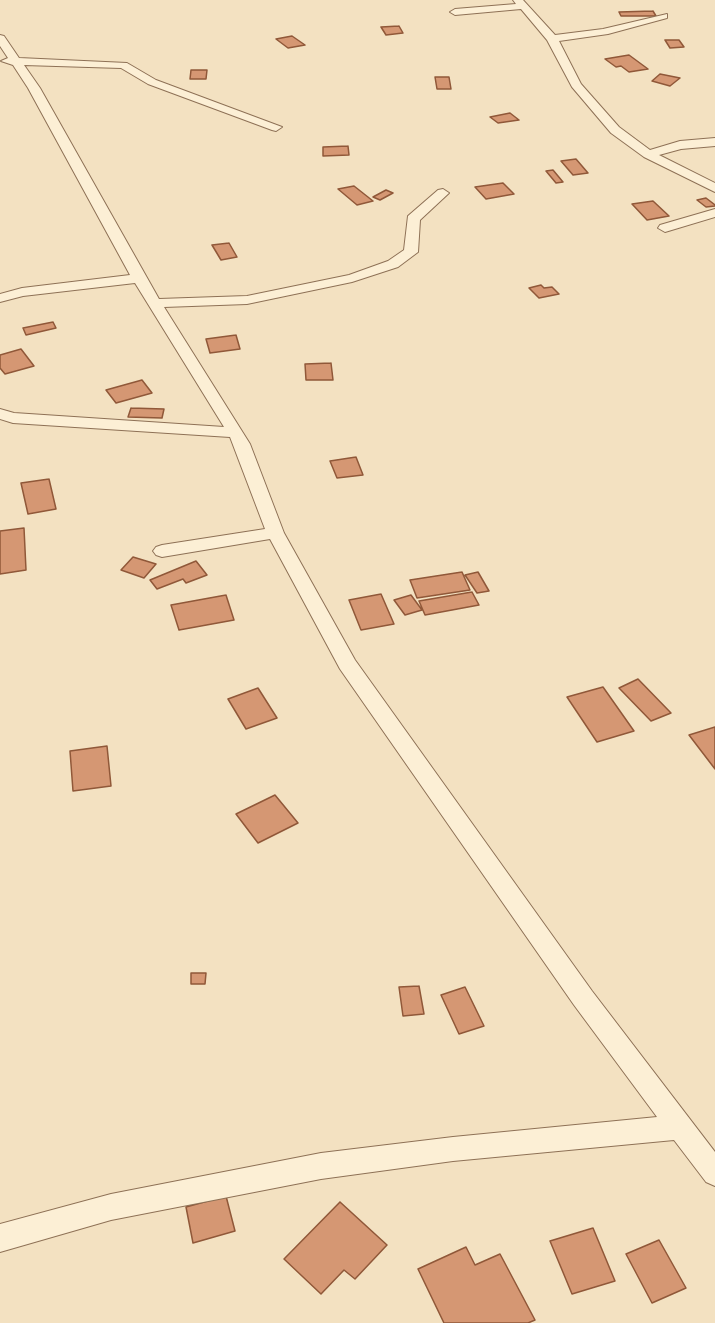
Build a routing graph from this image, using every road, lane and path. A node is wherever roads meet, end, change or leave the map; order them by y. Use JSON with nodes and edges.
{"nodes":[{"id":1,"x":521,"y":3,"type":"edge"},
{"id":2,"x":455,"y":12,"type":"dead end"},
{"id":3,"x":663,"y":16,"type":"dead end"},
{"id":4,"x":0,"y":38,"type":"edge"},
{"id":5,"x":552,"y":39,"type":"junction"},
{"id":6,"x":7,"y":61,"type":"edge"},
{"id":7,"x":276,"y":127,"type":"dead end"},
{"id":8,"x":715,"y":142,"type":"edge"},
{"id":9,"x":648,"y":154,"type":"junction"},
{"id":10,"x":715,"y":188,"type":"edge"},
{"id":11,"x":443,"y":193,"type":"dead end"},
{"id":12,"x":715,"y":213,"type":"edge"},
{"id":13,"x":665,"y":228,"type":"dead end"},
{"id":14,"x":139,"y":278,"type":"junction"},
{"id":15,"x":0,"y":284,"type":"edge"},
{"id":16,"x":22,"y":292,"type":"junction"},
{"id":17,"x":0,"y":298,"type":"edge"},
{"id":18,"x":154,"y":303,"type":"junction"},
{"id":19,"x":0,"y":414,"type":"edge"},
{"id":20,"x":236,"y":434,"type":"junction"},
{"id":21,"x":275,"y":533,"type":"junction"},
{"id":22,"x":162,"y":551,"type":"dead end"},
{"id":23,"x":680,"y":1127,"type":"junction"},
{"id":24,"x":715,"y":1173,"type":"edge"},
{"id":25,"x":0,"y":1238,"type":"edge"}],
"edges":[{"from":1,"to":2,"type":"street"},
{"from":1,"to":5,"type":"street"},
{"from":3,"to":5,"type":"street"},
{"from":4,"to":6,"type":"street"},
{"from":5,"to":9,"type":"street"},
{"from":6,"to":7,"type":"street"},
{"from":6,"to":14,"type":"street"},
{"from":8,"to":9,"type":"street"},
{"from":9,"to":10,"type":"street"},
{"from":11,"to":18,"type":"street"},
{"from":12,"to":13,"type":"street"},
{"from":14,"to":16,"type":"street"},
{"from":14,"to":18,"type":"street"},
{"from":15,"to":16,"type":"street"},
{"from":16,"to":17,"type":"street"},
{"from":18,"to":20,"type":"street"},
{"from":19,"to":20,"type":"street"},
{"from":20,"to":21,"type":"street"},
{"from":21,"to":22,"type":"street"},
{"from":21,"to":23,"type":"street"},
{"from":23,"to":24,"type":"street"},
{"from":23,"to":25,"type":"street"}]}
